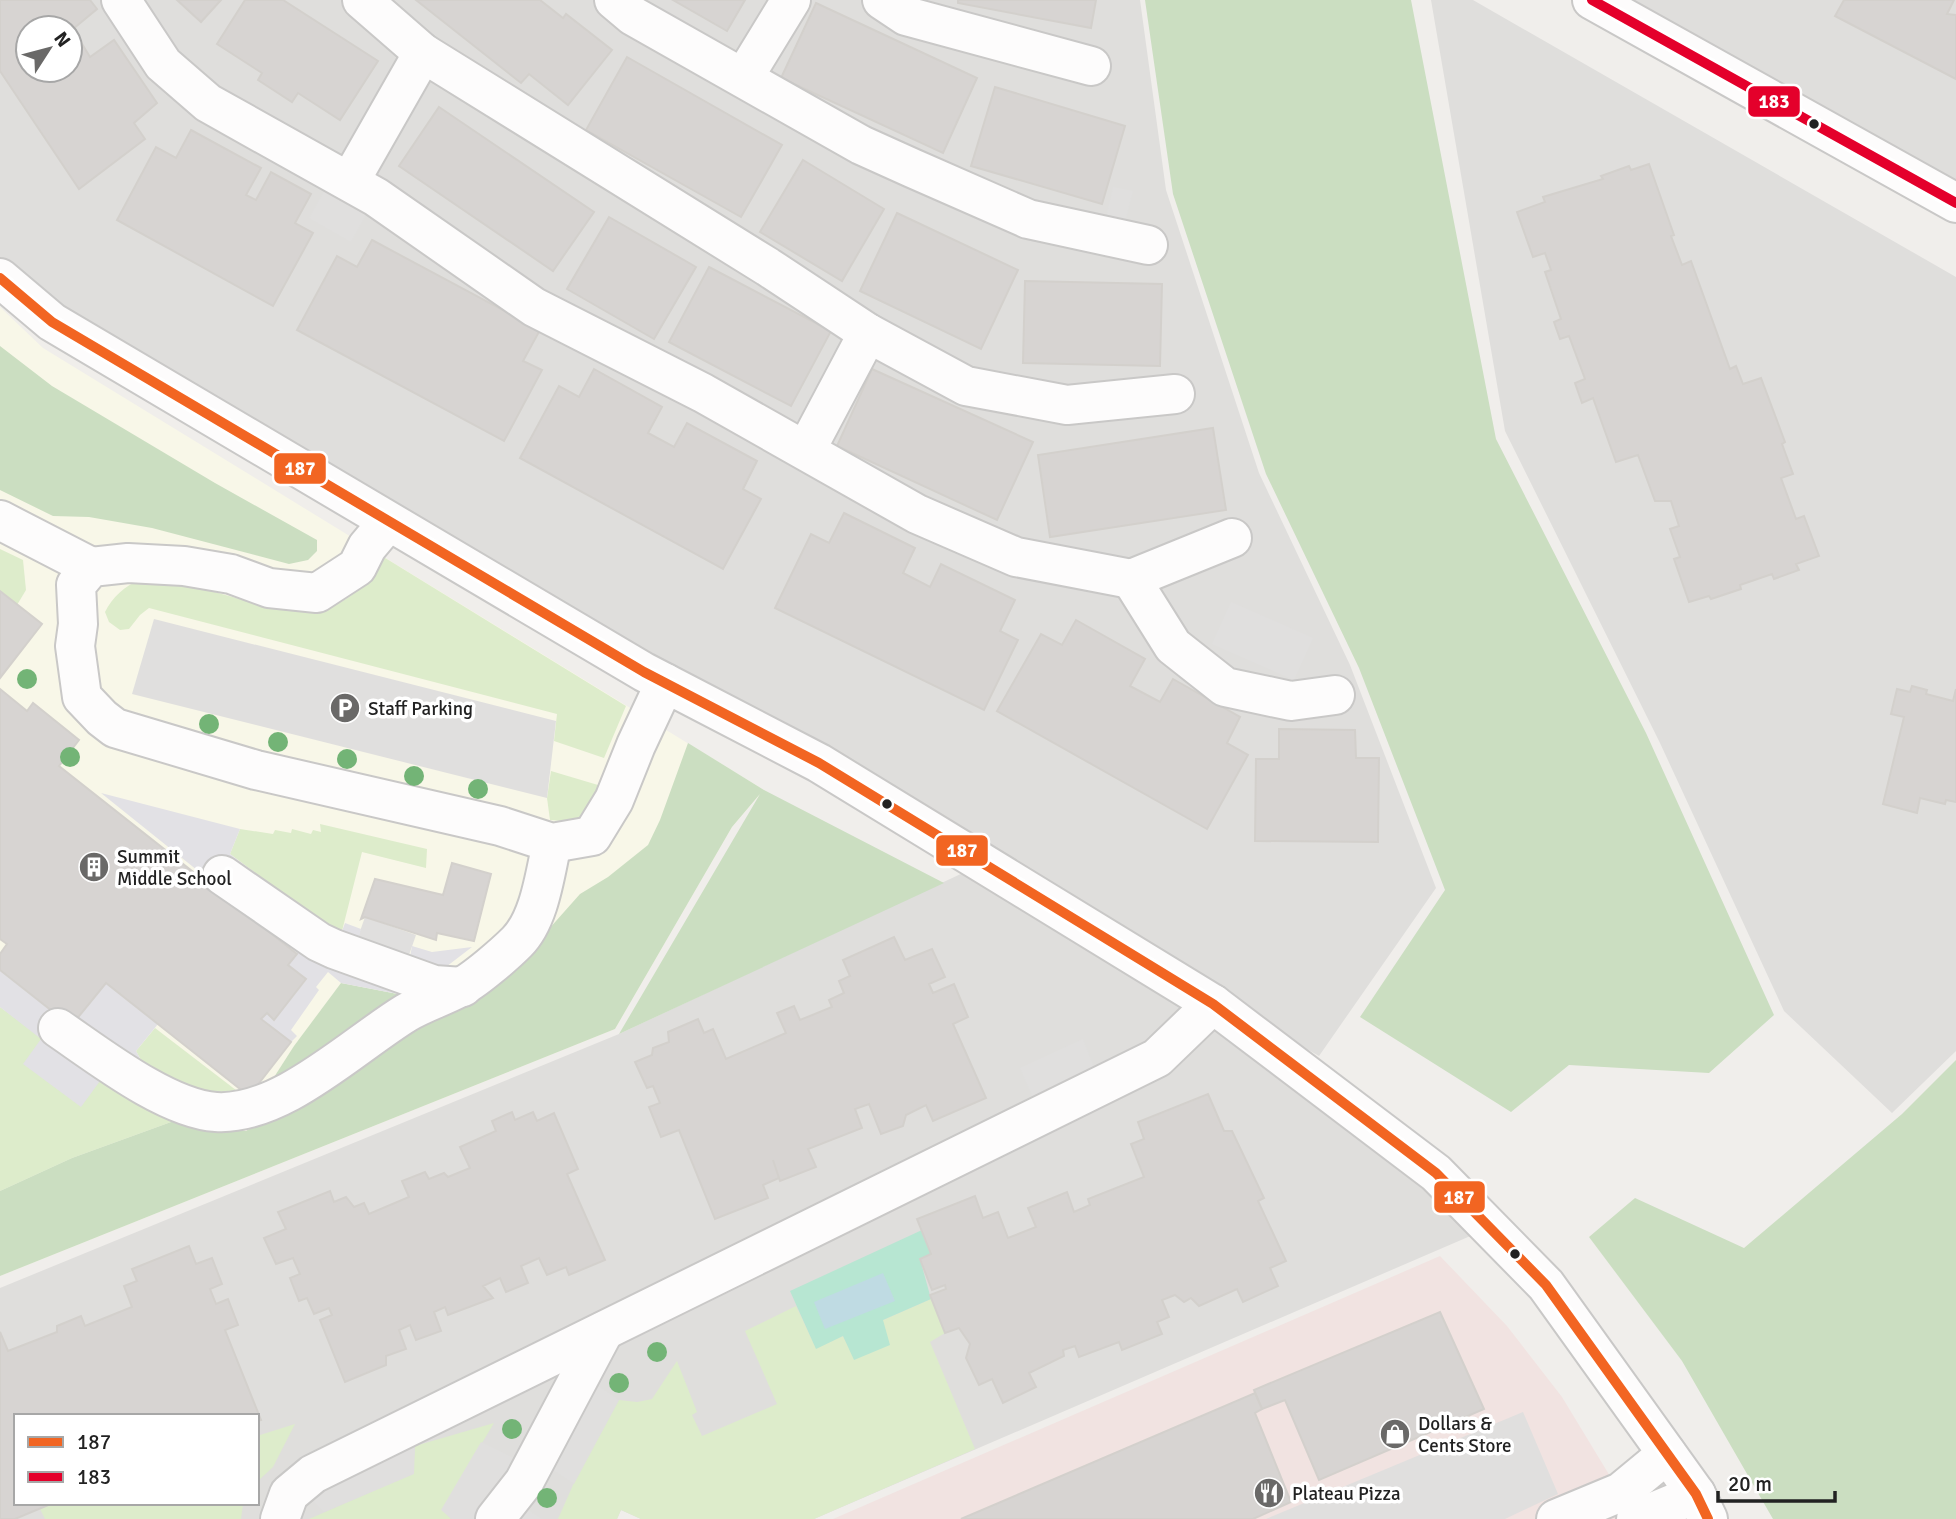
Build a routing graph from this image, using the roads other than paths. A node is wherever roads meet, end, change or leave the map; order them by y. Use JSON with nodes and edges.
{"nodes":[{"id":1,"x":121,"y":0,"type":"edge"},
{"id":2,"x":362,"y":0,"type":"edge"},
{"id":3,"x":614,"y":0,"type":"edge"},
{"id":4,"x":792,"y":0,"type":"edge"},
{"id":5,"x":882,"y":0,"type":"edge"},
{"id":6,"x":1592,"y":0,"type":"edge"},
{"id":7,"x":423,"y":53,"type":"junction"},
{"id":8,"x":1091,"y":66,"type":"dead end"},
{"id":9,"x":744,"y":77,"type":"junction"},
{"id":10,"x":350,"y":181,"type":"junction"},
{"id":11,"x":1956,"y":203,"type":"edge"},
{"id":12,"x":1148,"y":245,"type":"dead end"},
{"id":13,"x":0,"y":278,"type":"edge"},
{"id":14,"x":868,"y":333,"type":"junction"},
{"id":15,"x":1175,"y":394,"type":"dead end"},
{"id":16,"x":806,"y":450,"type":"junction"},
{"id":17,"x":0,"y":520,"type":"edge"},
{"id":18,"x":388,"y":522,"type":"junction"},
{"id":19,"x":1232,"y":538,"type":"dead end"},
{"id":20,"x":90,"y":568,"type":"junction"},
{"id":21,"x":1131,"y":579,"type":"junction"},
{"id":22,"x":665,"y":683,"type":"junction"},
{"id":23,"x":1335,"y":695,"type":"dead end"},
{"id":24,"x":552,"y":843,"type":"junction"},
{"id":25,"x":222,"y":875,"type":"dead end"},
{"id":26,"x":463,"y":987,"type":"junction"},
{"id":27,"x":1213,"y":1004,"type":"junction"},
{"id":28,"x":58,"y":1028,"type":"dead end"},
{"id":29,"x":604,"y":1331,"type":"junction"},
{"id":30,"x":1667,"y":1454,"type":"junction"},
{"id":31,"x":1702,"y":1507,"type":"edge"},
{"id":32,"x":280,"y":1519,"type":"edge"},
{"id":33,"x":495,"y":1519,"type":"edge"},
{"id":34,"x":1556,"y":1519,"type":"edge"},
{"id":35,"x":1636,"y":1519,"type":"edge"}],
"edges":[{"from":1,"to":10,"type":"street"},
{"from":2,"to":7,"type":"street"},
{"from":3,"to":9,"type":"street"},
{"from":4,"to":9,"type":"street"},
{"from":5,"to":8,"type":"street"},
{"from":6,"to":11,"type":"street"},
{"from":7,"to":10,"type":"street"},
{"from":7,"to":14,"type":"street"},
{"from":9,"to":12,"type":"street"},
{"from":10,"to":16,"type":"street"},
{"from":13,"to":18,"type":"street"},
{"from":14,"to":15,"type":"street"},
{"from":14,"to":16,"type":"street"},
{"from":16,"to":21,"type":"street"},
{"from":17,"to":20,"type":"street"},
{"from":18,"to":20,"type":"street"},
{"from":18,"to":22,"type":"street"},
{"from":19,"to":21,"type":"street"},
{"from":20,"to":24,"type":"street"},
{"from":21,"to":23,"type":"street"},
{"from":22,"to":24,"type":"street"},
{"from":22,"to":27,"type":"street"},
{"from":24,"to":26,"type":"street"},
{"from":25,"to":26,"type":"street"},
{"from":26,"to":28,"type":"street"},
{"from":27,"to":29,"type":"street"},
{"from":27,"to":30,"type":"street"},
{"from":29,"to":32,"type":"street"},
{"from":29,"to":33,"type":"street"},
{"from":30,"to":31,"type":"street"},
{"from":30,"to":34,"type":"street"},
{"from":31,"to":35,"type":"street"}]}
